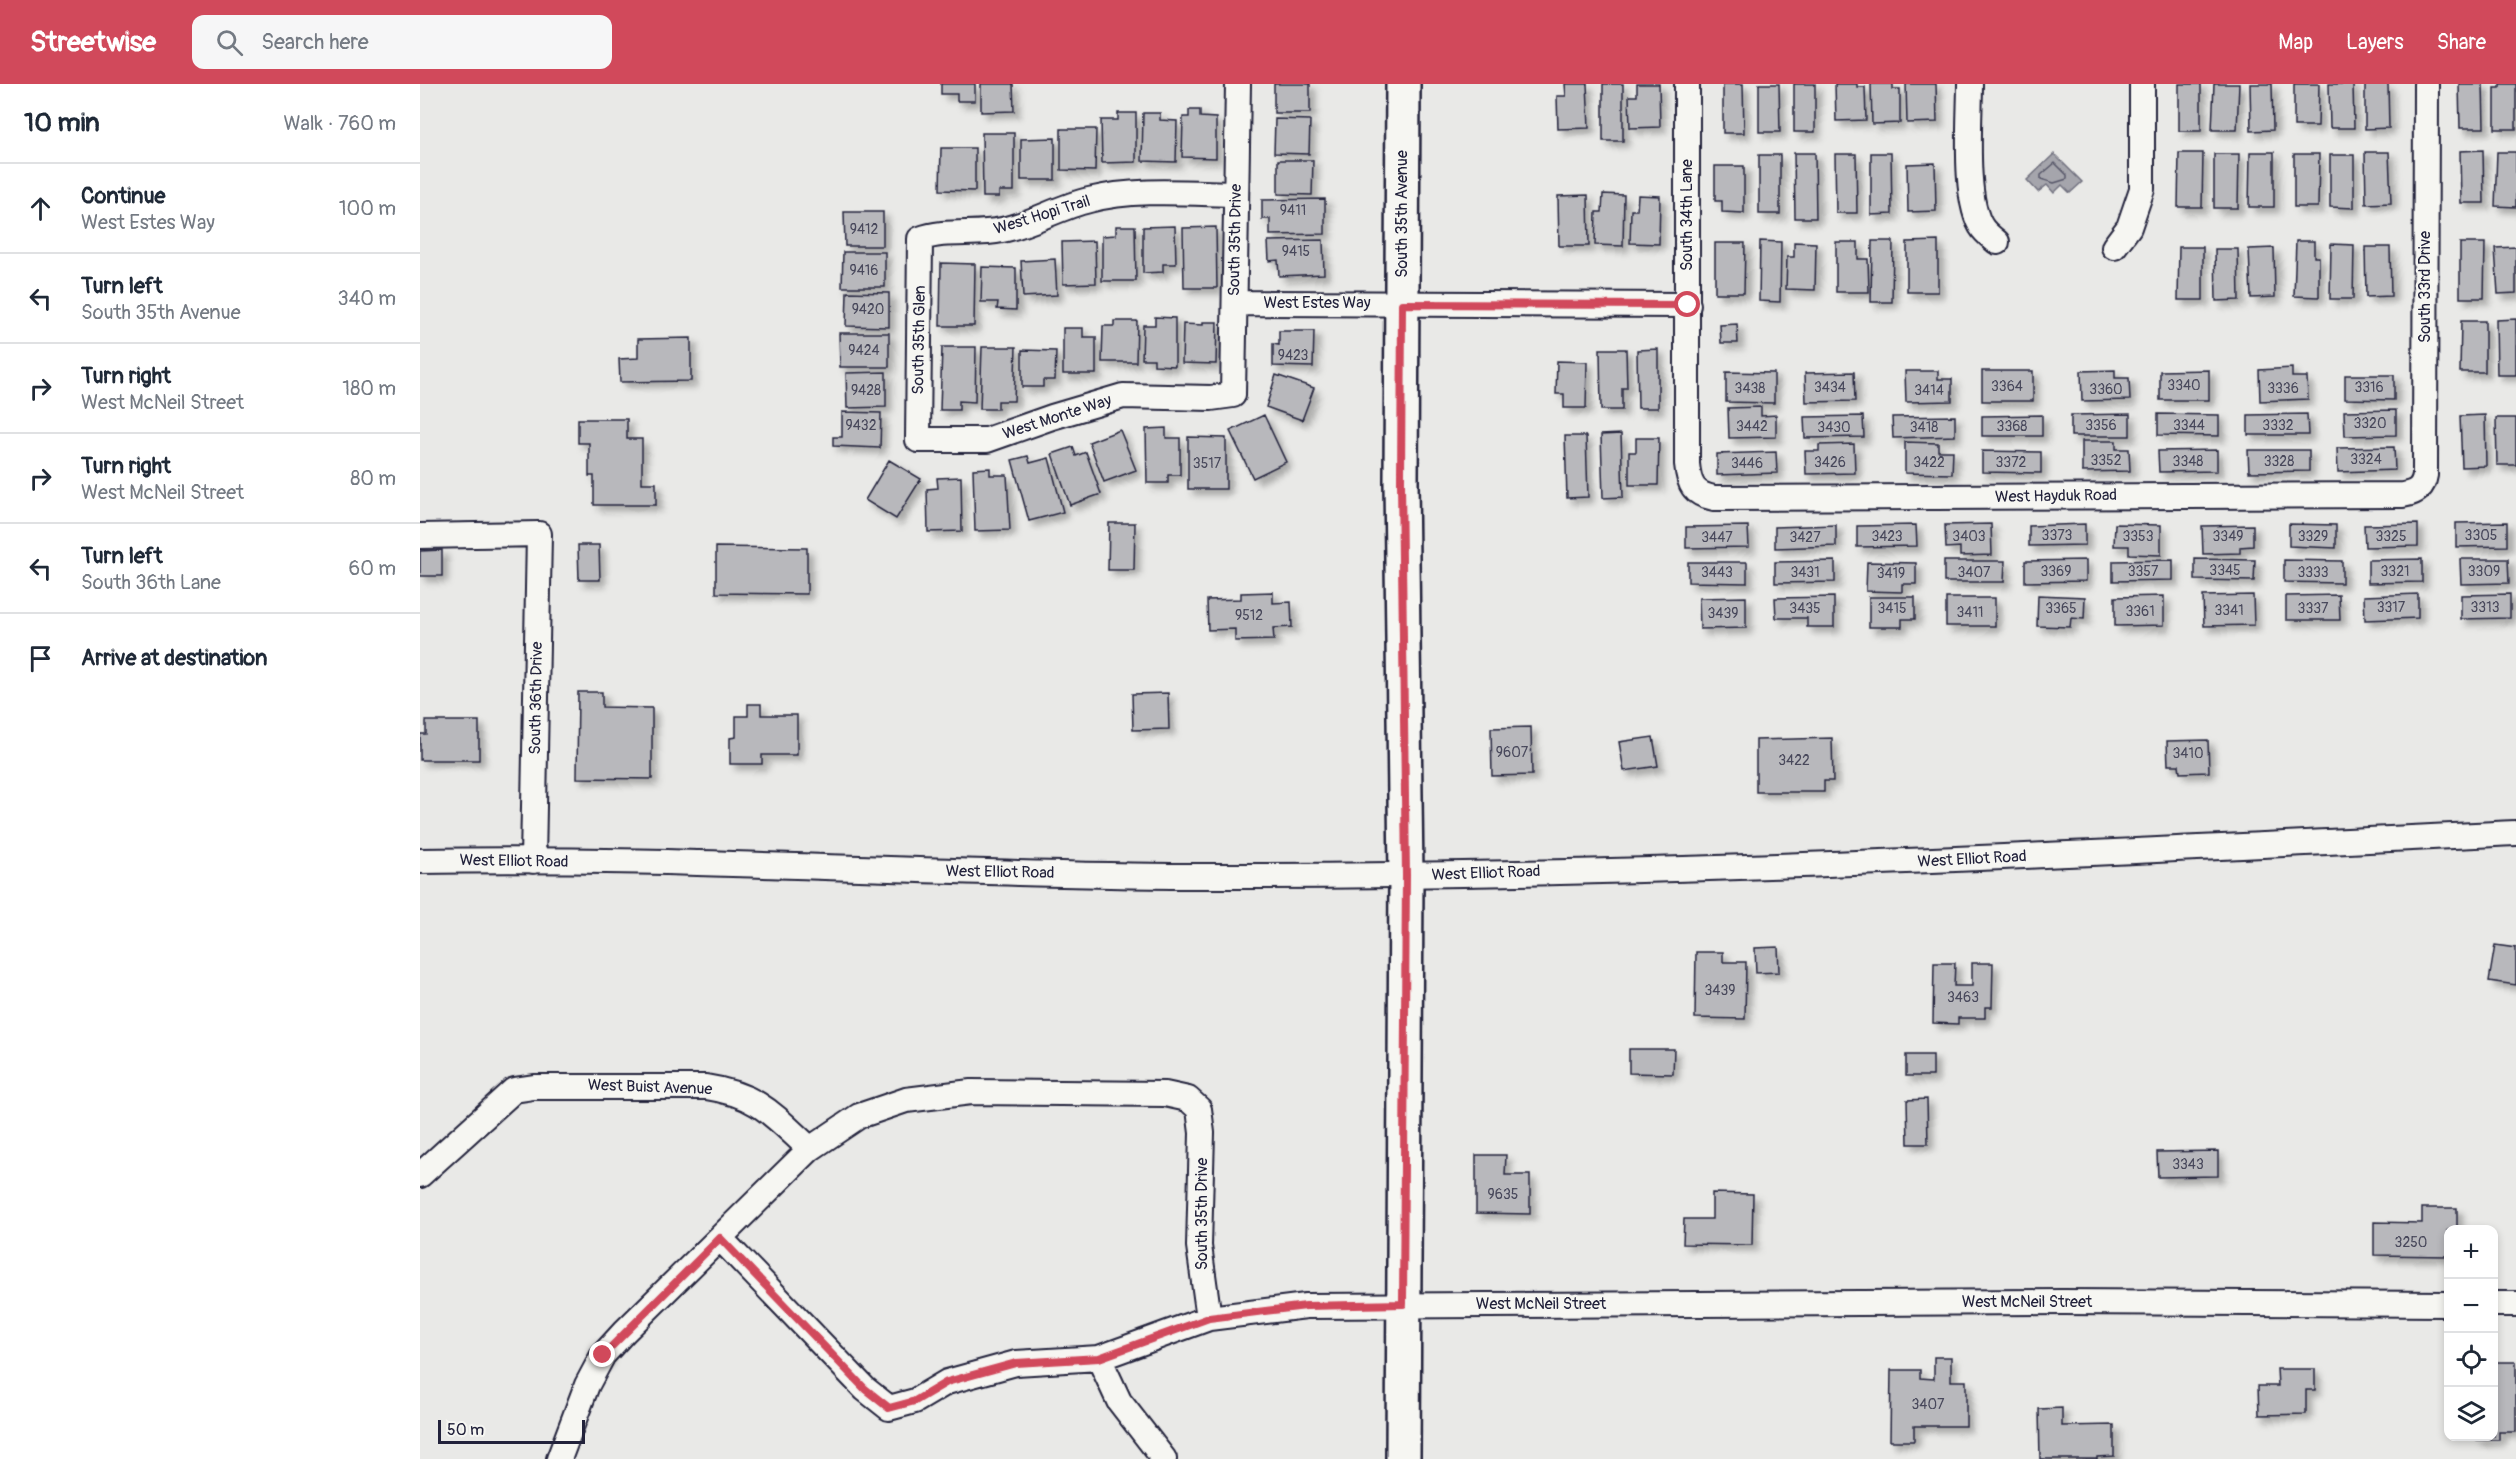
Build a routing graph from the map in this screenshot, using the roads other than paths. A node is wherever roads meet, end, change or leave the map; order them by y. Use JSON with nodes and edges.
{"nodes":[{"id":1,"x":1238,"y":84,"type":"edge"},
{"id":2,"x":1403,"y":84,"type":"edge"},
{"id":3,"x":1687,"y":84,"type":"edge"},
{"id":4,"x":1970,"y":84,"type":"edge"},
{"id":5,"x":2142,"y":84,"type":"edge"},
{"id":6,"x":2426,"y":84,"type":"edge"},
{"id":7,"x":1236,"y":194,"type":"junction"},
{"id":8,"x":920,"y":239,"type":"joint"},
{"id":9,"x":1997,"y":242,"type":"dead end"},
{"id":10,"x":2114,"y":247,"type":"dead end"},
{"id":11,"x":1235,"y":303,"type":"junction"},
{"id":12,"x":1402,"y":304,"type":"junction"},
{"id":13,"x":1688,"y":305,"type":"junction"},
{"id":14,"x":1233,"y":395,"type":"joint"},
{"id":15,"x":918,"y":440,"type":"joint"},
{"id":16,"x":1693,"y":489,"type":"joint"},
{"id":17,"x":2420,"y":489,"type":"joint"},
{"id":18,"x":420,"y":536,"type":"edge"},
{"id":19,"x":2516,"y":834,"type":"edge"},
{"id":20,"x":420,"y":861,"type":"edge"},
{"id":21,"x":533,"y":861,"type":"junction"},
{"id":22,"x":1406,"y":875,"type":"junction"},
{"id":23,"x":810,"y":1149,"type":"junction"},
{"id":24,"x":420,"y":1175,"type":"edge"},
{"id":25,"x":720,"y":1238,"type":"junction"},
{"id":26,"x":1403,"y":1304,"type":"junction"},
{"id":27,"x":2444,"y":1304,"type":"edge"},
{"id":28,"x":2498,"y":1304,"type":"edge"},
{"id":29,"x":2516,"y":1304,"type":"edge"},
{"id":30,"x":1209,"y":1318,"type":"junction"},
{"id":31,"x":1099,"y":1358,"type":"junction"},
{"id":32,"x":559,"y":1459,"type":"edge"},
{"id":33,"x":1164,"y":1459,"type":"edge"},
{"id":34,"x":1403,"y":1459,"type":"edge"}],
"edges":[{"from":1,"to":7,"type":"street","name":"South 35th Drive"},
{"from":2,"to":12,"type":"street","name":"South 35th Avenue"},
{"from":3,"to":13,"type":"street","name":"South 34th Lane"},
{"from":4,"to":9,"type":"street"},
{"from":5,"to":10,"type":"street"},
{"from":6,"to":17,"type":"street","name":"South 33rd Drive"},
{"from":7,"to":8,"type":"street","name":"West Hopi Trail"},
{"from":7,"to":11,"type":"street","name":"South 35th Drive"},
{"from":8,"to":15,"type":"street","name":"South 35th Glen"},
{"from":11,"to":12,"type":"street","name":"West Estes Way"},
{"from":11,"to":14,"type":"street","name":"South 35th Drive"},
{"from":12,"to":13,"type":"street","name":"West Estes Way"},
{"from":12,"to":22,"type":"street","name":"South 35th Avenue"},
{"from":13,"to":16,"type":"street","name":"South 34th Lane"},
{"from":14,"to":15,"type":"street","name":"West Monte Way"},
{"from":16,"to":17,"type":"street","name":"West Hayduk Road"},
{"from":18,"to":21,"type":"street","name":"South 36th Drive"},
{"from":19,"to":22,"type":"street","name":"West Elliot Road"},
{"from":20,"to":21,"type":"street","name":"West Elliot Road"},
{"from":21,"to":22,"type":"street","name":"West Elliot Road"},
{"from":22,"to":26,"type":"street","name":"South 35th Avenue"},
{"from":23,"to":24,"type":"street","name":"West Buist Avenue"},
{"from":23,"to":25,"type":"street"},
{"from":23,"to":30,"type":"street","name":"South 35th Drive"},
{"from":25,"to":31,"type":"street","name":"West McNeil Street"},
{"from":25,"to":32,"type":"street"},
{"from":26,"to":27,"type":"street","name":"West McNeil Street"},
{"from":26,"to":30,"type":"street","name":"West McNeil Street"},
{"from":26,"to":34,"type":"street","name":"South 35th Avenue"},
{"from":28,"to":29,"type":"street"},
{"from":30,"to":31,"type":"street","name":"West McNeil Street"},
{"from":31,"to":33,"type":"street"}]}
